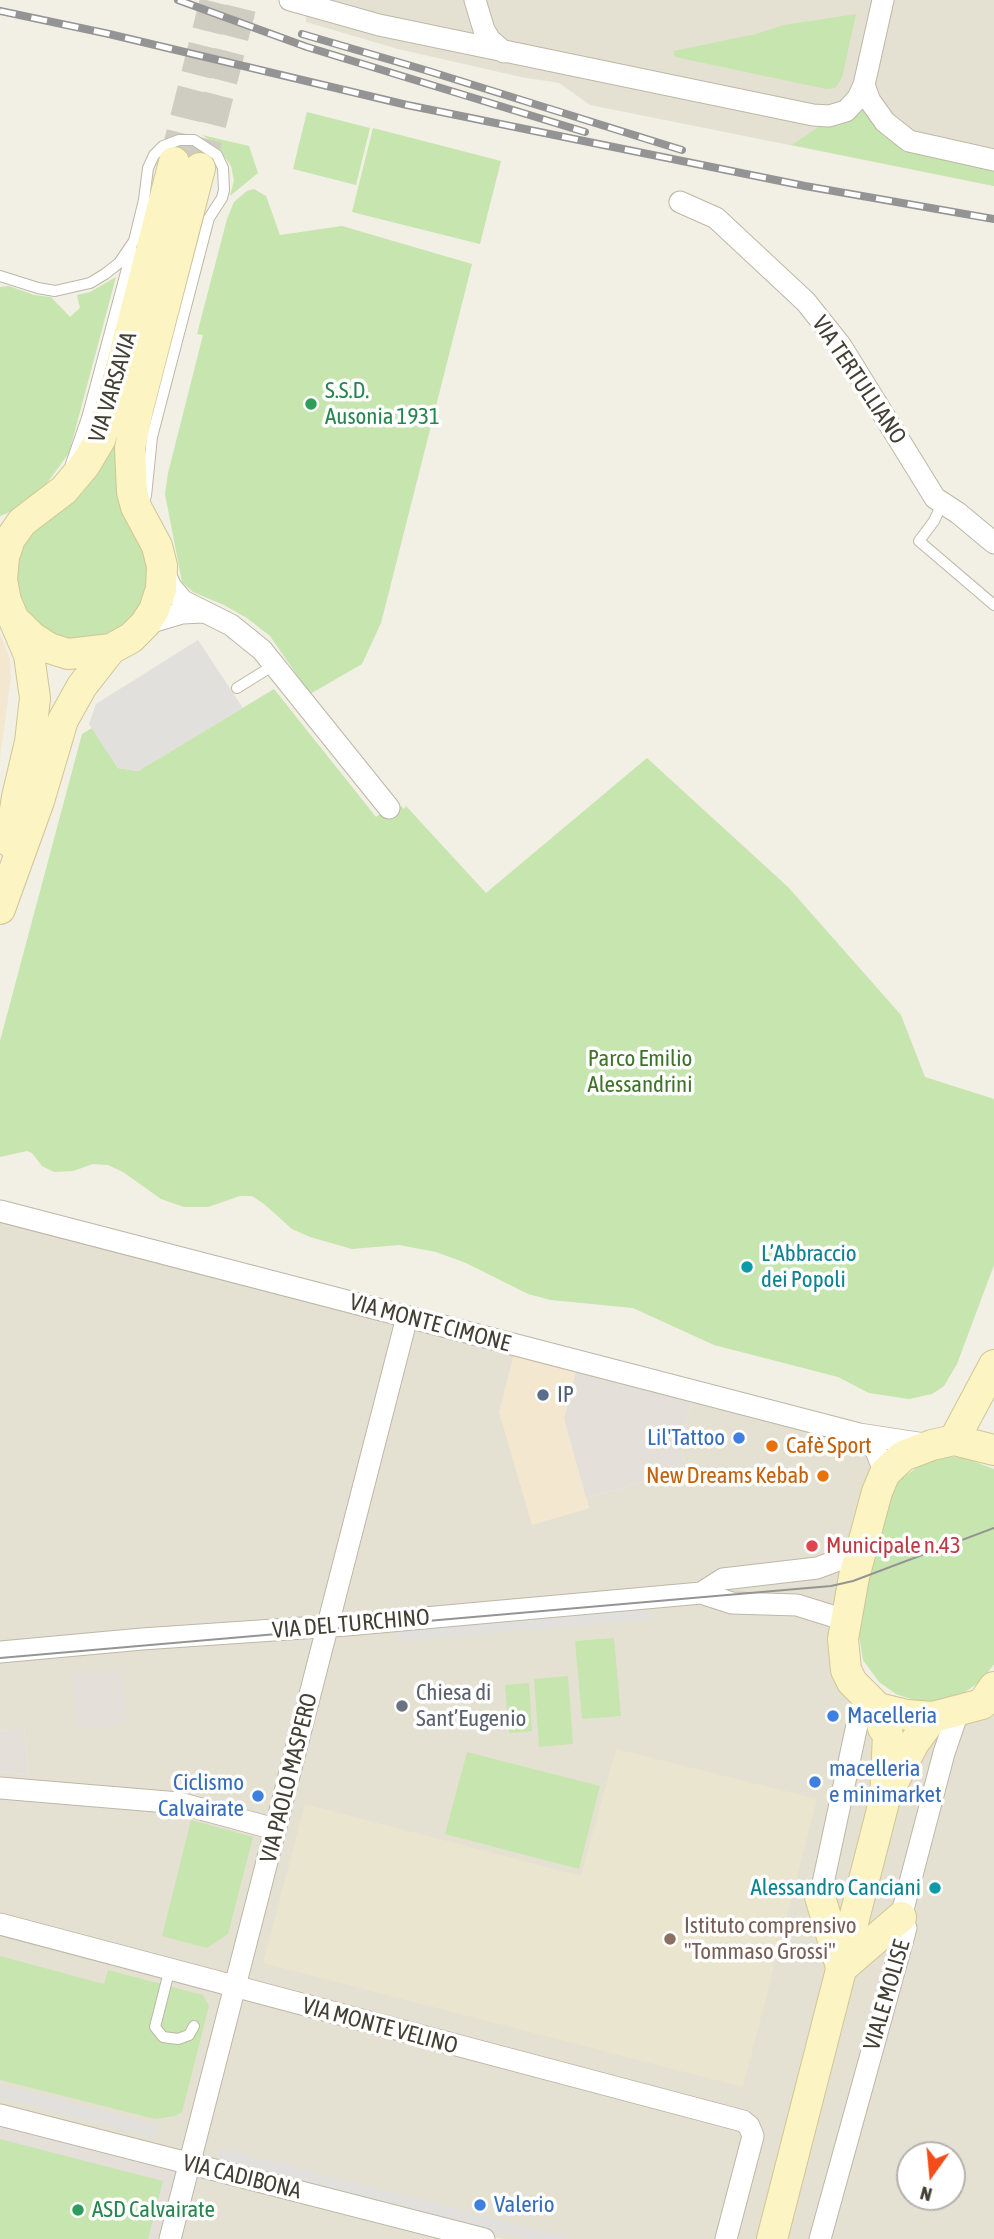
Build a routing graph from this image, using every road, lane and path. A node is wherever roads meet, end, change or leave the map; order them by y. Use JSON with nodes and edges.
{"nodes":[{"id":1,"x":290,"y":0,"type":"edge"},
{"id":2,"x":475,"y":0,"type":"edge"},
{"id":3,"x":883,"y":0,"type":"edge"},
{"id":4,"x":503,"y":52,"type":"junction"},
{"id":5,"x":863,"y":85,"type":"junction"},
{"id":6,"x":994,"y":160,"type":"edge"},
{"id":7,"x":680,"y":202,"type":"dead end"},
{"id":8,"x":135,"y":241,"type":"junction"},
{"id":9,"x":0,"y":276,"type":"edge"},
{"id":10,"x":942,"y":504,"type":"junction"},
{"id":11,"x":44,"y":507,"type":"junction"},
{"id":12,"x":0,"y":525,"type":"edge"},
{"id":13,"x":146,"y":527,"type":"junction"},
{"id":14,"x":994,"y":543,"type":"edge"},
{"id":15,"x":162,"y":566,"type":"junction"},
{"id":16,"x":1,"y":578,"type":"edge"},
{"id":17,"x":994,"y":605,"type":"edge"},
{"id":18,"x":203,"y":612,"type":"junction"},
{"id":19,"x":16,"y":621,"type":"junction"},
{"id":20,"x":145,"y":624,"type":"junction"},
{"id":21,"x":111,"y":649,"type":"junction"},
{"id":22,"x":274,"y":665,"type":"junction"},
{"id":23,"x":237,"y":688,"type":"dead end"},
{"id":24,"x":389,"y":808,"type":"dead end"},
{"id":25,"x":1,"y":907,"type":"edge"},
{"id":26,"x":0,"y":1211,"type":"edge"},
{"id":27,"x":407,"y":1317,"type":"junction"},
{"id":28,"x":994,"y":1365,"type":"edge"},
{"id":29,"x":859,"y":1434,"type":"junction"},
{"id":30,"x":943,"y":1443,"type":"junction"},
{"id":31,"x":994,"y":1450,"type":"edge"},
{"id":32,"x":885,"y":1473,"type":"junction"},
{"id":33,"x":863,"y":1544,"type":"junction"},
{"id":34,"x":701,"y":1593,"type":"junction"},
{"id":35,"x":845,"y":1620,"type":"junction"},
{"id":36,"x":328,"y":1626,"type":"junction"},
{"id":37,"x":0,"y":1652,"type":"edge"},
{"id":38,"x":872,"y":1702,"type":"junction"},
{"id":39,"x":972,"y":1705,"type":"edge"},
{"id":40,"x":0,"y":1788,"type":"edge"},
{"id":41,"x":885,"y":1798,"type":"junction"},
{"id":42,"x":275,"y":1829,"type":"junction"},
{"id":43,"x":820,"y":1897,"type":"joint"},
{"id":44,"x":901,"y":1917,"type":"junction"},
{"id":45,"x":0,"y":1924,"type":"edge"},
{"id":46,"x":170,"y":1968,"type":"junction"},
{"id":47,"x":842,"y":1968,"type":"junction"},
{"id":48,"x":236,"y":1987,"type":"junction"},
{"id":49,"x":194,"y":2026,"type":"dead end"},
{"id":50,"x":0,"y":2115,"type":"edge"},
{"id":51,"x":190,"y":2164,"type":"junction"},
{"id":52,"x":170,"y":2239,"type":"edge"},
{"id":53,"x":484,"y":2239,"type":"edge"},
{"id":54,"x":726,"y":2239,"type":"edge"},
{"id":55,"x":772,"y":2239,"type":"edge"},
{"id":56,"x":820,"y":2239,"type":"edge"}],
"edges":[{"from":1,"to":4,"type":"street"},
{"from":2,"to":4,"type":"street"},
{"from":3,"to":5,"type":"street"},
{"from":4,"to":5,"type":"street"},
{"from":5,"to":6,"type":"street"},
{"from":7,"to":10,"type":"street","name":"VIA TERTULLIANO"},
{"from":8,"to":9,"type":"lane"},
{"from":8,"to":11,"type":"lane","name":"VIA VARSAVIA"},
{"from":8,"to":13,"type":"lane","name":"VIA VARSAVIA"},
{"from":10,"to":14,"type":"street","name":"VIA TERTULLIANO"},
{"from":10,"to":17,"type":"lane"},
{"from":11,"to":12,"type":"street"},
{"from":11,"to":13,"type":"street","name":"VIA VARSAVIA"},
{"from":11,"to":16,"type":"street","name":"VIA VARSAVIA"},
{"from":13,"to":15,"type":"street","name":"VIA VARSAVIA"},
{"from":15,"to":18,"type":"street"},
{"from":15,"to":20,"type":"street","name":"VIA VARSAVIA"},
{"from":16,"to":19,"type":"street","name":"VIA VARSAVIA"},
{"from":18,"to":20,"type":"street"},
{"from":18,"to":22,"type":"street"},
{"from":19,"to":21,"type":"street","name":"VIA VARSAVIA"},
{"from":19,"to":25,"type":"street","name":"VIA VARSAVIA"},
{"from":20,"to":21,"type":"street","name":"VIA VARSAVIA"},
{"from":21,"to":25,"type":"street","name":"VIA VARSAVIA"},
{"from":22,"to":23,"type":"lane"},
{"from":22,"to":24,"type":"street"},
{"from":26,"to":27,"type":"street","name":"VIA MONTE CIMONE"},
{"from":27,"to":29,"type":"street","name":"VIA MONTE CIMONE"},
{"from":27,"to":36,"type":"street","name":"VIA PAOLO MASPERO"},
{"from":28,"to":30,"type":"street"},
{"from":29,"to":30,"type":"street","name":"VIA MONTE CIMONE"},
{"from":29,"to":32,"type":"street"},
{"from":30,"to":31,"type":"street"},
{"from":30,"to":32,"type":"street"},
{"from":32,"to":33,"type":"street"},
{"from":33,"to":34,"type":"street","name":"VIA DEL TURCHINO"},
{"from":33,"to":35,"type":"street"},
{"from":34,"to":35,"type":"street","name":"VIA DEL TURCHINO"},
{"from":34,"to":36,"type":"street","name":"VIA DEL TURCHINO"},
{"from":35,"to":38,"type":"street"},
{"from":36,"to":37,"type":"street","name":"VIA DEL TURCHINO"},
{"from":36,"to":42,"type":"street","name":"VIA PAOLO MASPERO"},
{"from":38,"to":39,"type":"street"},
{"from":38,"to":41,"type":"street"},
{"from":38,"to":43,"type":"street"},
{"from":39,"to":41,"type":"street"},
{"from":39,"to":44,"type":"street","name":"VIALE MOLISE"},
{"from":40,"to":42,"type":"street"},
{"from":41,"to":47,"type":"street"},
{"from":42,"to":48,"type":"street","name":"VIA PAOLO MASPERO"},
{"from":43,"to":47,"type":"street"},
{"from":44,"to":47,"type":"street"},
{"from":44,"to":56,"type":"street","name":"VIALE MOLISE"},
{"from":45,"to":46,"type":"street","name":"VIA MONTE VELINO"},
{"from":46,"to":48,"type":"street","name":"VIA MONTE VELINO"},
{"from":46,"to":49,"type":"lane"},
{"from":47,"to":55,"type":"street"},
{"from":48,"to":51,"type":"street","name":"VIA PAOLO MASPERO"},
{"from":48,"to":54,"type":"street","name":"VIA MONTE VELINO"},
{"from":50,"to":51,"type":"street","name":"VIA CADIBONA"},
{"from":51,"to":52,"type":"street","name":"VIA PAOLO MASPERO"},
{"from":51,"to":53,"type":"street","name":"VIA CADIBONA"}]}
